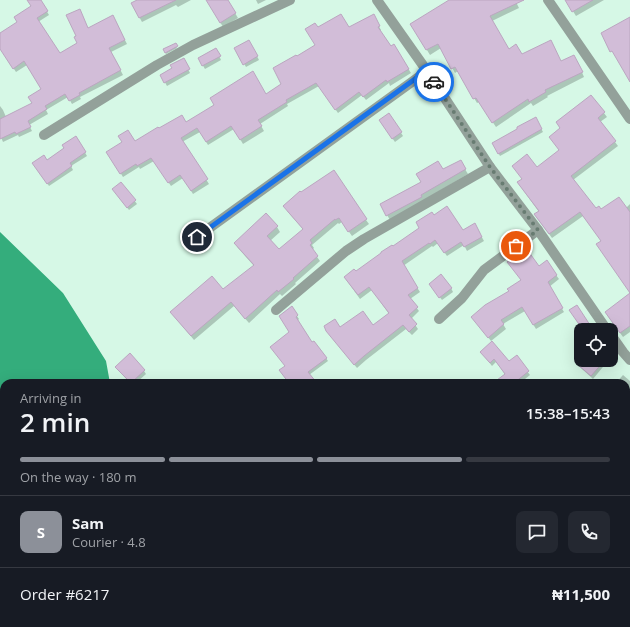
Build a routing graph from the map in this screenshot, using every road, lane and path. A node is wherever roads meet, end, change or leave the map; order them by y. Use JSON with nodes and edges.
{"nodes":[{"id":1,"x":290,"y":0,"type":"edge"},
{"id":2,"x":377,"y":0,"type":"edge"},
{"id":3,"x":548,"y":0,"type":"edge"},
{"id":4,"x":426,"y":71,"type":"junction"},
{"id":5,"x":630,"y":119,"type":"edge"},
{"id":6,"x":44,"y":135,"type":"dead end"},
{"id":7,"x":490,"y":167,"type":"junction"},
{"id":8,"x":538,"y":230,"type":"junction"},
{"id":9,"x":197,"y":237,"type":"dead end"},
{"id":10,"x":276,"y":310,"type":"dead end"},
{"id":11,"x":439,"y":319,"type":"dead end"},
{"id":12,"x":603,"y":323,"type":"edge"},
{"id":13,"x":618,"y":345,"type":"edge"},
{"id":14,"x":630,"y":360,"type":"edge"}],
"edges":[{"from":1,"to":6,"type":"street"},
{"from":2,"to":4,"type":"street"},
{"from":3,"to":5,"type":"street"},
{"from":4,"to":7,"type":"street"},
{"from":4,"to":9,"type":"street"},
{"from":7,"to":8,"type":"street"},
{"from":7,"to":10,"type":"street"},
{"from":8,"to":11,"type":"street"},
{"from":8,"to":12,"type":"street"},
{"from":13,"to":14,"type":"street"}]}
